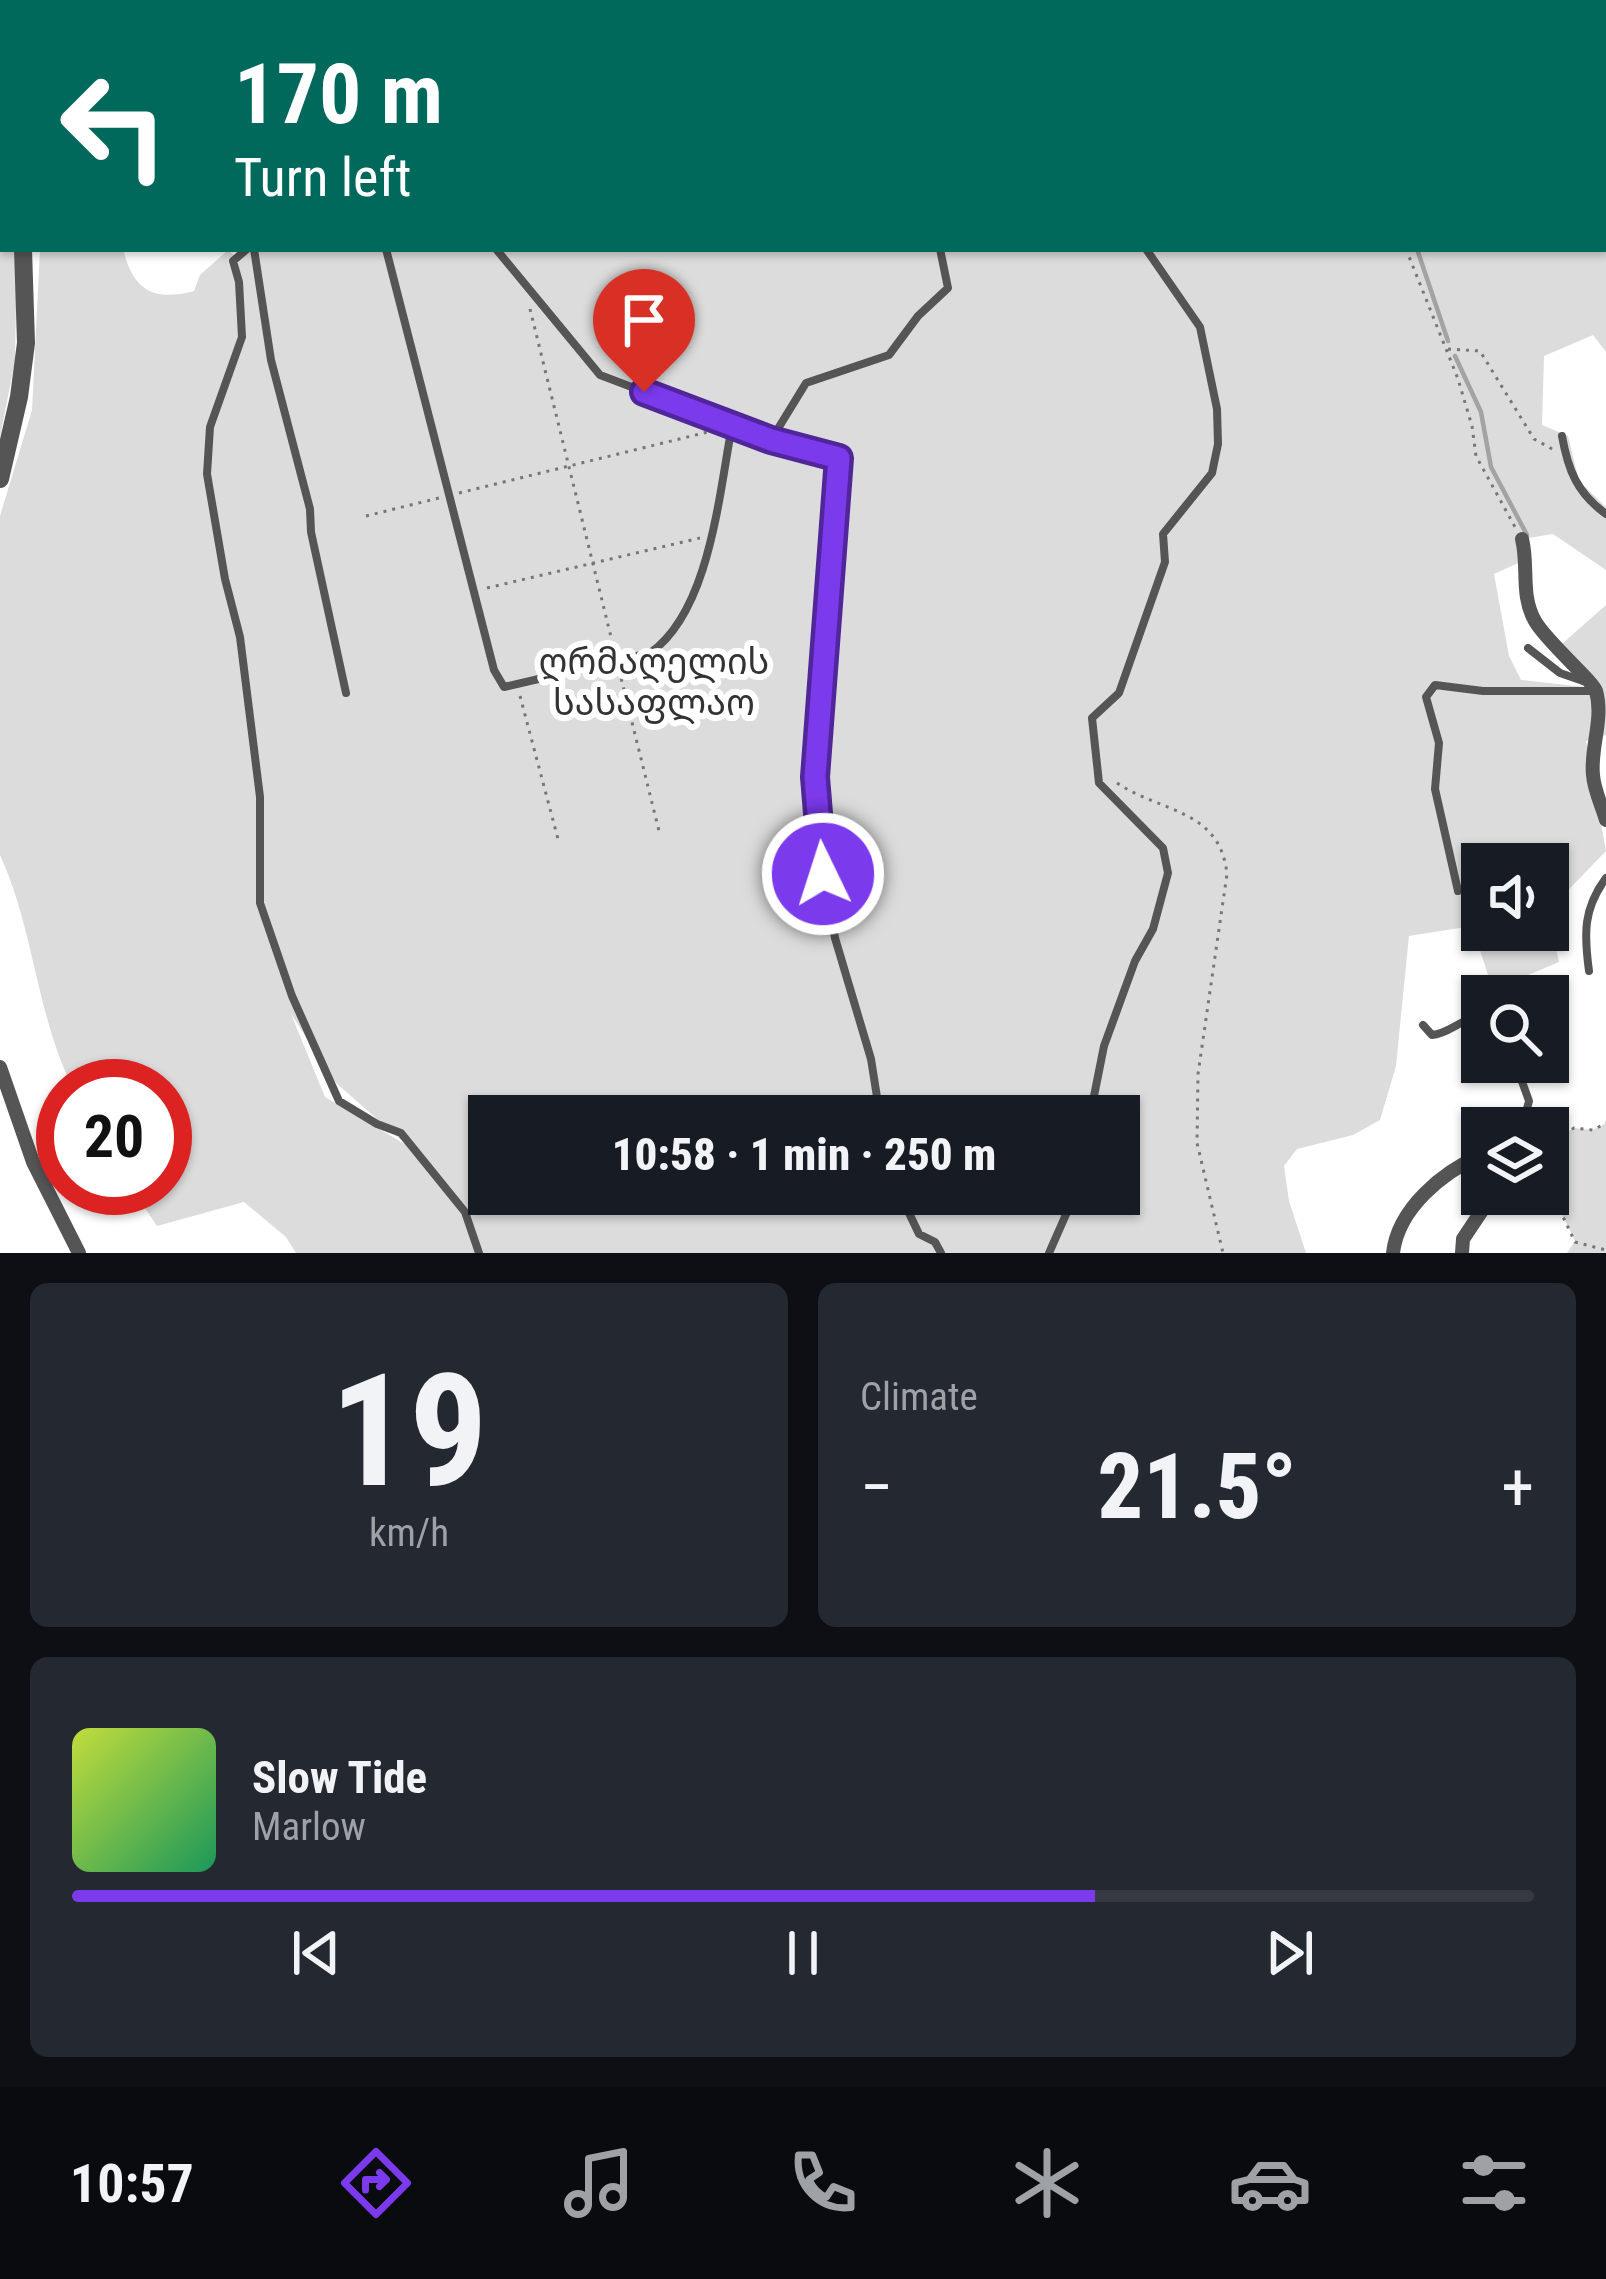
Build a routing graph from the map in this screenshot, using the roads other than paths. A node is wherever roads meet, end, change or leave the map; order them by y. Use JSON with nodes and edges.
{"nodes":[{"id":1,"x":23,"y":252,"type":"edge"},
{"id":2,"x":246,"y":252,"type":"edge"},
{"id":3,"x":251,"y":252,"type":"edge"},
{"id":4,"x":387,"y":252,"type":"edge"},
{"id":5,"x":498,"y":252,"type":"edge"},
{"id":6,"x":941,"y":252,"type":"edge"},
{"id":7,"x":1148,"y":252,"type":"edge"},
{"id":8,"x":732,"y":426,"type":"junction"},
{"id":9,"x":1562,"y":436,"type":"dead end"},
{"id":10,"x":771,"y":440,"type":"junction"},
{"id":11,"x":0,"y":479,"type":"edge"},
{"id":12,"x":1606,"y":514,"type":"edge"},
{"id":13,"x":1522,"y":539,"type":"road end"},
{"id":14,"x":1528,"y":648,"type":"dead end"},
{"id":15,"x":1594,"y":688,"type":"junction"},
{"id":16,"x":346,"y":693,"type":"dead end"},
{"id":17,"x":1606,"y":820,"type":"edge"},
{"id":18,"x":1606,"y":878,"type":"edge"},
{"id":19,"x":1458,"y":891,"type":"dead end"},
{"id":20,"x":1589,"y":971,"type":"dead end"},
{"id":21,"x":1461,"y":1022,"type":"edge"},
{"id":22,"x":1423,"y":1025,"type":"dead end"},
{"id":23,"x":0,"y":1066,"type":"edge"},
{"id":24,"x":877,"y":1095,"type":"edge"},
{"id":25,"x":1094,"y":1095,"type":"edge"},
{"id":26,"x":1461,"y":1166,"type":"edge"},
{"id":27,"x":910,"y":1215,"type":"edge"},
{"id":28,"x":1066,"y":1215,"type":"edge"},
{"id":29,"x":1479,"y":1215,"type":"edge"},
{"id":30,"x":80,"y":1253,"type":"edge"},
{"id":31,"x":479,"y":1253,"type":"edge"},
{"id":32,"x":941,"y":1253,"type":"edge"},
{"id":33,"x":1049,"y":1253,"type":"edge"},
{"id":34,"x":1394,"y":1253,"type":"edge"},
{"id":35,"x":1462,"y":1253,"type":"edge"}],
"edges":[{"from":1,"to":11,"type":"street"},
{"from":2,"to":31,"type":"lane"},
{"from":3,"to":16,"type":"lane"},
{"from":4,"to":8,"type":"lane"},
{"from":5,"to":8,"type":"lane"},
{"from":6,"to":10,"type":"lane"},
{"from":7,"to":25,"type":"lane"},
{"from":8,"to":10,"type":"lane"},
{"from":9,"to":12,"type":"lane"},
{"from":10,"to":24,"type":"lane"},
{"from":13,"to":15,"type":"street"},
{"from":14,"to":15,"type":"lane"},
{"from":15,"to":17,"type":"street"},
{"from":15,"to":19,"type":"lane"},
{"from":18,"to":20,"type":"lane"},
{"from":21,"to":22,"type":"lane"},
{"from":23,"to":30,"type":"street"},
{"from":26,"to":34,"type":"street"},
{"from":27,"to":32,"type":"lane"},
{"from":28,"to":33,"type":"lane"},
{"from":29,"to":35,"type":"street"}]}
